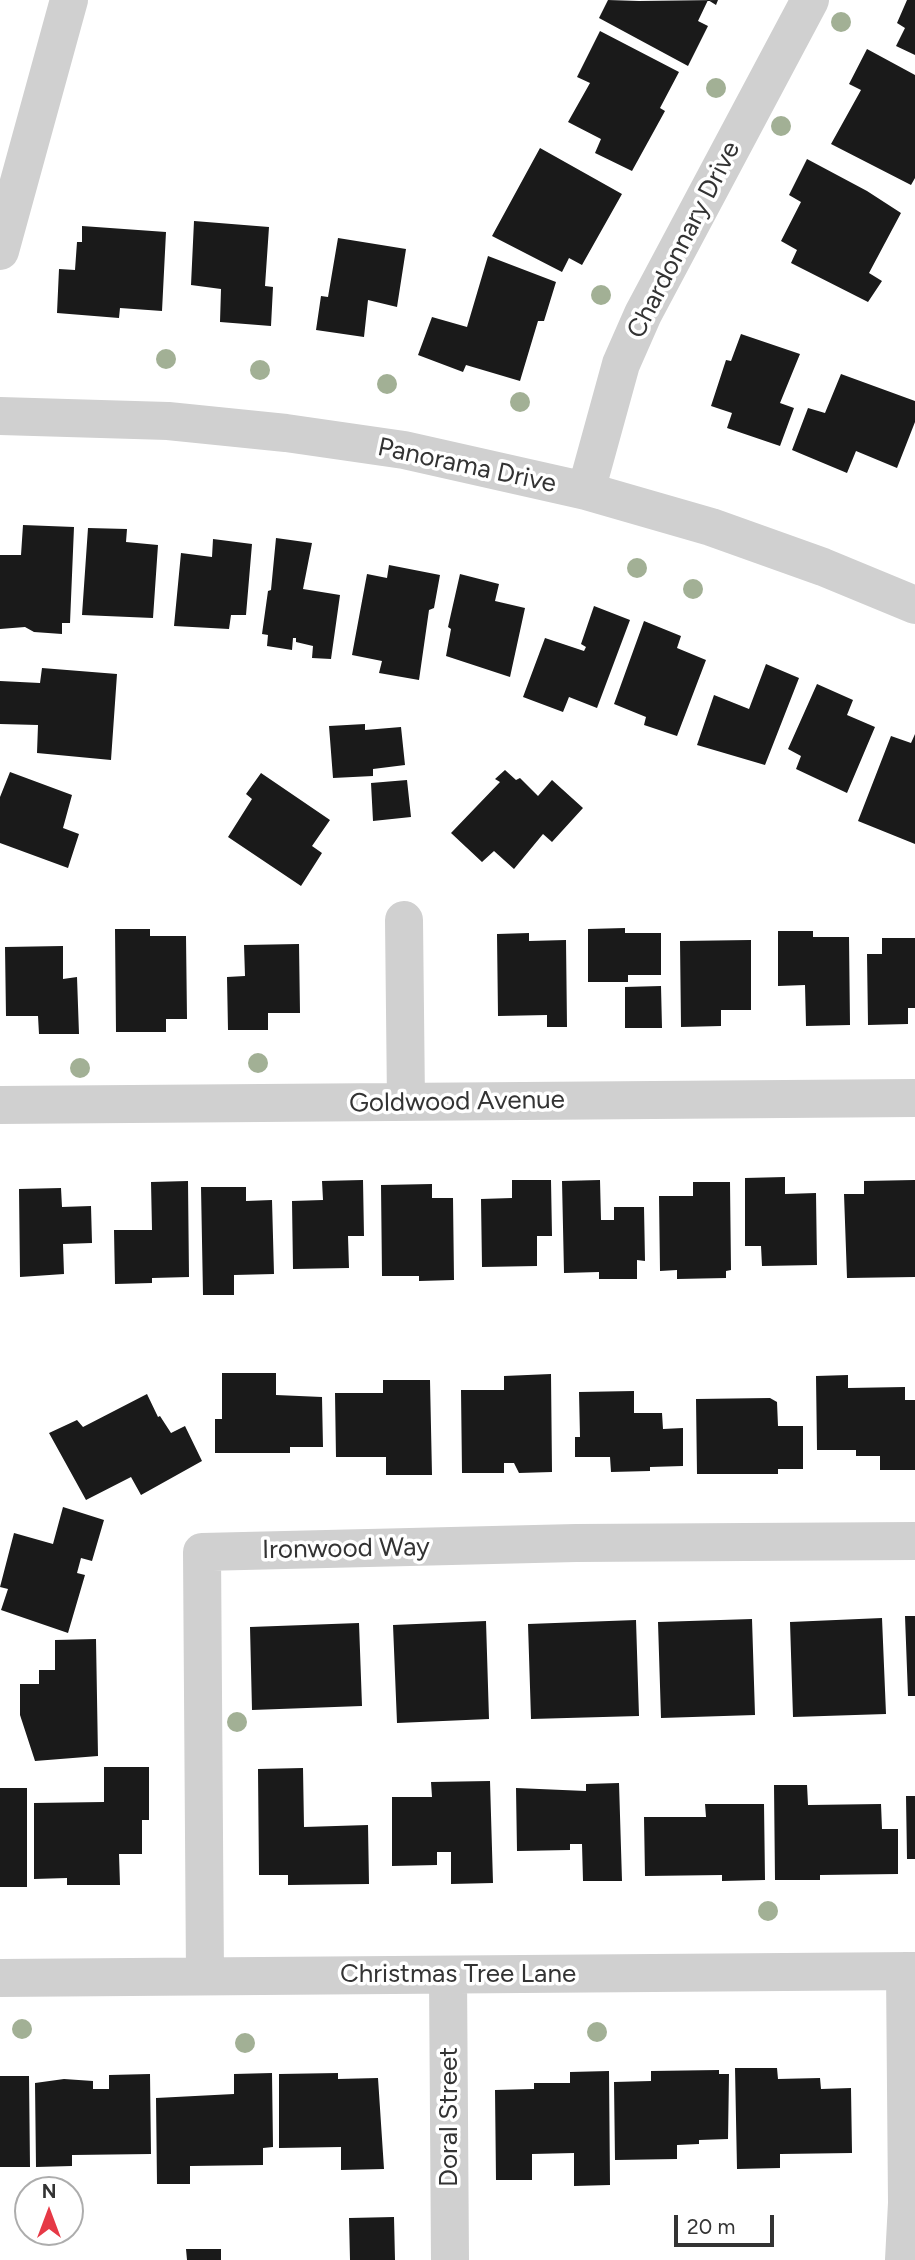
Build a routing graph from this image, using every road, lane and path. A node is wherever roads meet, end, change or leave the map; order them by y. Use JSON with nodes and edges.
{"nodes":[{"id":1,"x":69,"y":0,"type":"edge"},
{"id":2,"x":810,"y":0,"type":"edge"},
{"id":3,"x":0,"y":251,"type":"edge"},
{"id":4,"x":0,"y":416,"type":"edge"},
{"id":5,"x":586,"y":491,"type":"junction"},
{"id":6,"x":915,"y":605,"type":"edge"},
{"id":7,"x":404,"y":920,"type":"dead end"},
{"id":8,"x":915,"y":1098,"type":"edge"},
{"id":9,"x":405,"y":1102,"type":"junction"},
{"id":10,"x":0,"y":1105,"type":"edge"},
{"id":11,"x":915,"y":1541,"type":"edge"},
{"id":12,"x":910,"y":1971,"type":"edge"},
{"id":13,"x":448,"y":1975,"type":"junction"},
{"id":14,"x":205,"y":1976,"type":"junction"},
{"id":15,"x":0,"y":1978,"type":"edge"},
{"id":16,"x":450,"y":2260,"type":"edge"},
{"id":17,"x":904,"y":2260,"type":"edge"}],
"edges":[{"from":1,"to":3,"type":"street"},
{"from":2,"to":5,"type":"street","name":"Chardonnary Drive"},
{"from":4,"to":5,"type":"street","name":"Panorama Drive"},
{"from":5,"to":6,"type":"street","name":"Panorama Drive"},
{"from":7,"to":9,"type":"street"},
{"from":8,"to":9,"type":"street","name":"Goldwood Avenue"},
{"from":9,"to":10,"type":"street","name":"Goldwood Avenue"},
{"from":11,"to":14,"type":"street","name":"Ironwood Way"},
{"from":12,"to":13,"type":"street","name":"Christmas Tree Lane"},
{"from":12,"to":17,"type":"street"},
{"from":13,"to":14,"type":"street","name":"Christmas Tree Lane"},
{"from":13,"to":16,"type":"street","name":"Doral Street"},
{"from":14,"to":15,"type":"street","name":"Christmas Tree Lane"}]}
